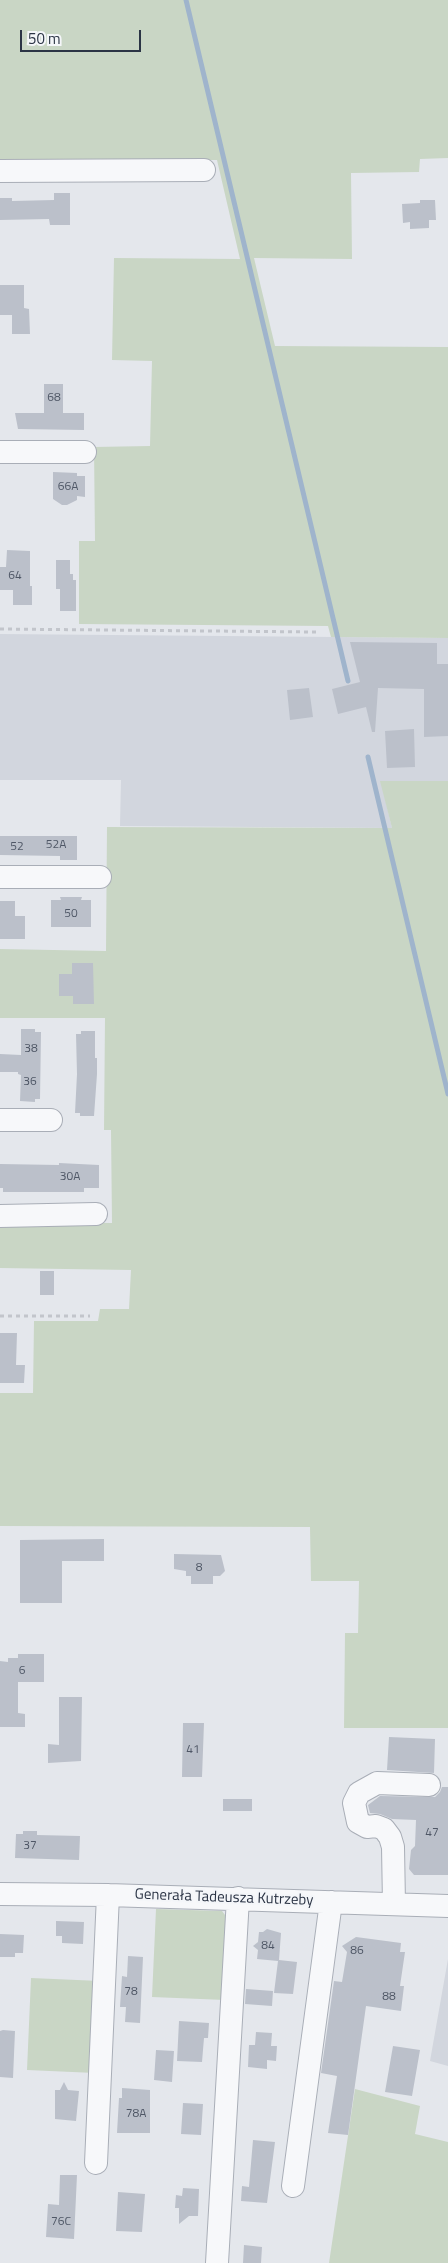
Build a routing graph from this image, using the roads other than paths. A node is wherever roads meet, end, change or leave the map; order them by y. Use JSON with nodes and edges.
{"nodes":[{"id":1,"x":204,"y":170,"type":"dead end"},
{"id":2,"x":0,"y":171,"type":"edge"},
{"id":3,"x":0,"y":452,"type":"edge"},
{"id":4,"x":85,"y":452,"type":"dead end"},
{"id":5,"x":0,"y":877,"type":"edge"},
{"id":6,"x":100,"y":877,"type":"dead end"},
{"id":7,"x":0,"y":1120,"type":"edge"},
{"id":8,"x":51,"y":1120,"type":"dead end"},
{"id":9,"x":96,"y":1214,"type":"dead end"},
{"id":10,"x":0,"y":1216,"type":"edge"},
{"id":11,"x":429,"y":1785,"type":"dead end"},
{"id":12,"x":0,"y":1894,"type":"edge"},
{"id":13,"x":108,"y":1894,"type":"junction"},
{"id":14,"x":238,"y":1898,"type":"junction"},
{"id":15,"x":331,"y":1902,"type":"junction"},
{"id":16,"x":394,"y":1904,"type":"junction"},
{"id":17,"x":448,"y":1906,"type":"edge"},
{"id":18,"x":96,"y":2163,"type":"dead end"},
{"id":19,"x":293,"y":2186,"type":"dead end"},
{"id":20,"x":218,"y":2263,"type":"edge"}],
"edges":[{"from":1,"to":2,"type":"street"},
{"from":3,"to":4,"type":"street"},
{"from":5,"to":6,"type":"street"},
{"from":7,"to":8,"type":"street"},
{"from":9,"to":10,"type":"street"},
{"from":11,"to":16,"type":"street"},
{"from":12,"to":13,"type":"street","name":"Generała Tadeusza Kutrzeby"},
{"from":13,"to":14,"type":"street","name":"Generała Tadeusza Kutrzeby"},
{"from":13,"to":18,"type":"street"},
{"from":14,"to":15,"type":"street","name":"Generała Tadeusza Kutrzeby"},
{"from":14,"to":20,"type":"street"},
{"from":15,"to":16,"type":"street","name":"Generała Tadeusza Kutrzeby"},
{"from":15,"to":19,"type":"street"},
{"from":16,"to":17,"type":"street","name":"Generała Tadeusza Kutrzeby"}]}
